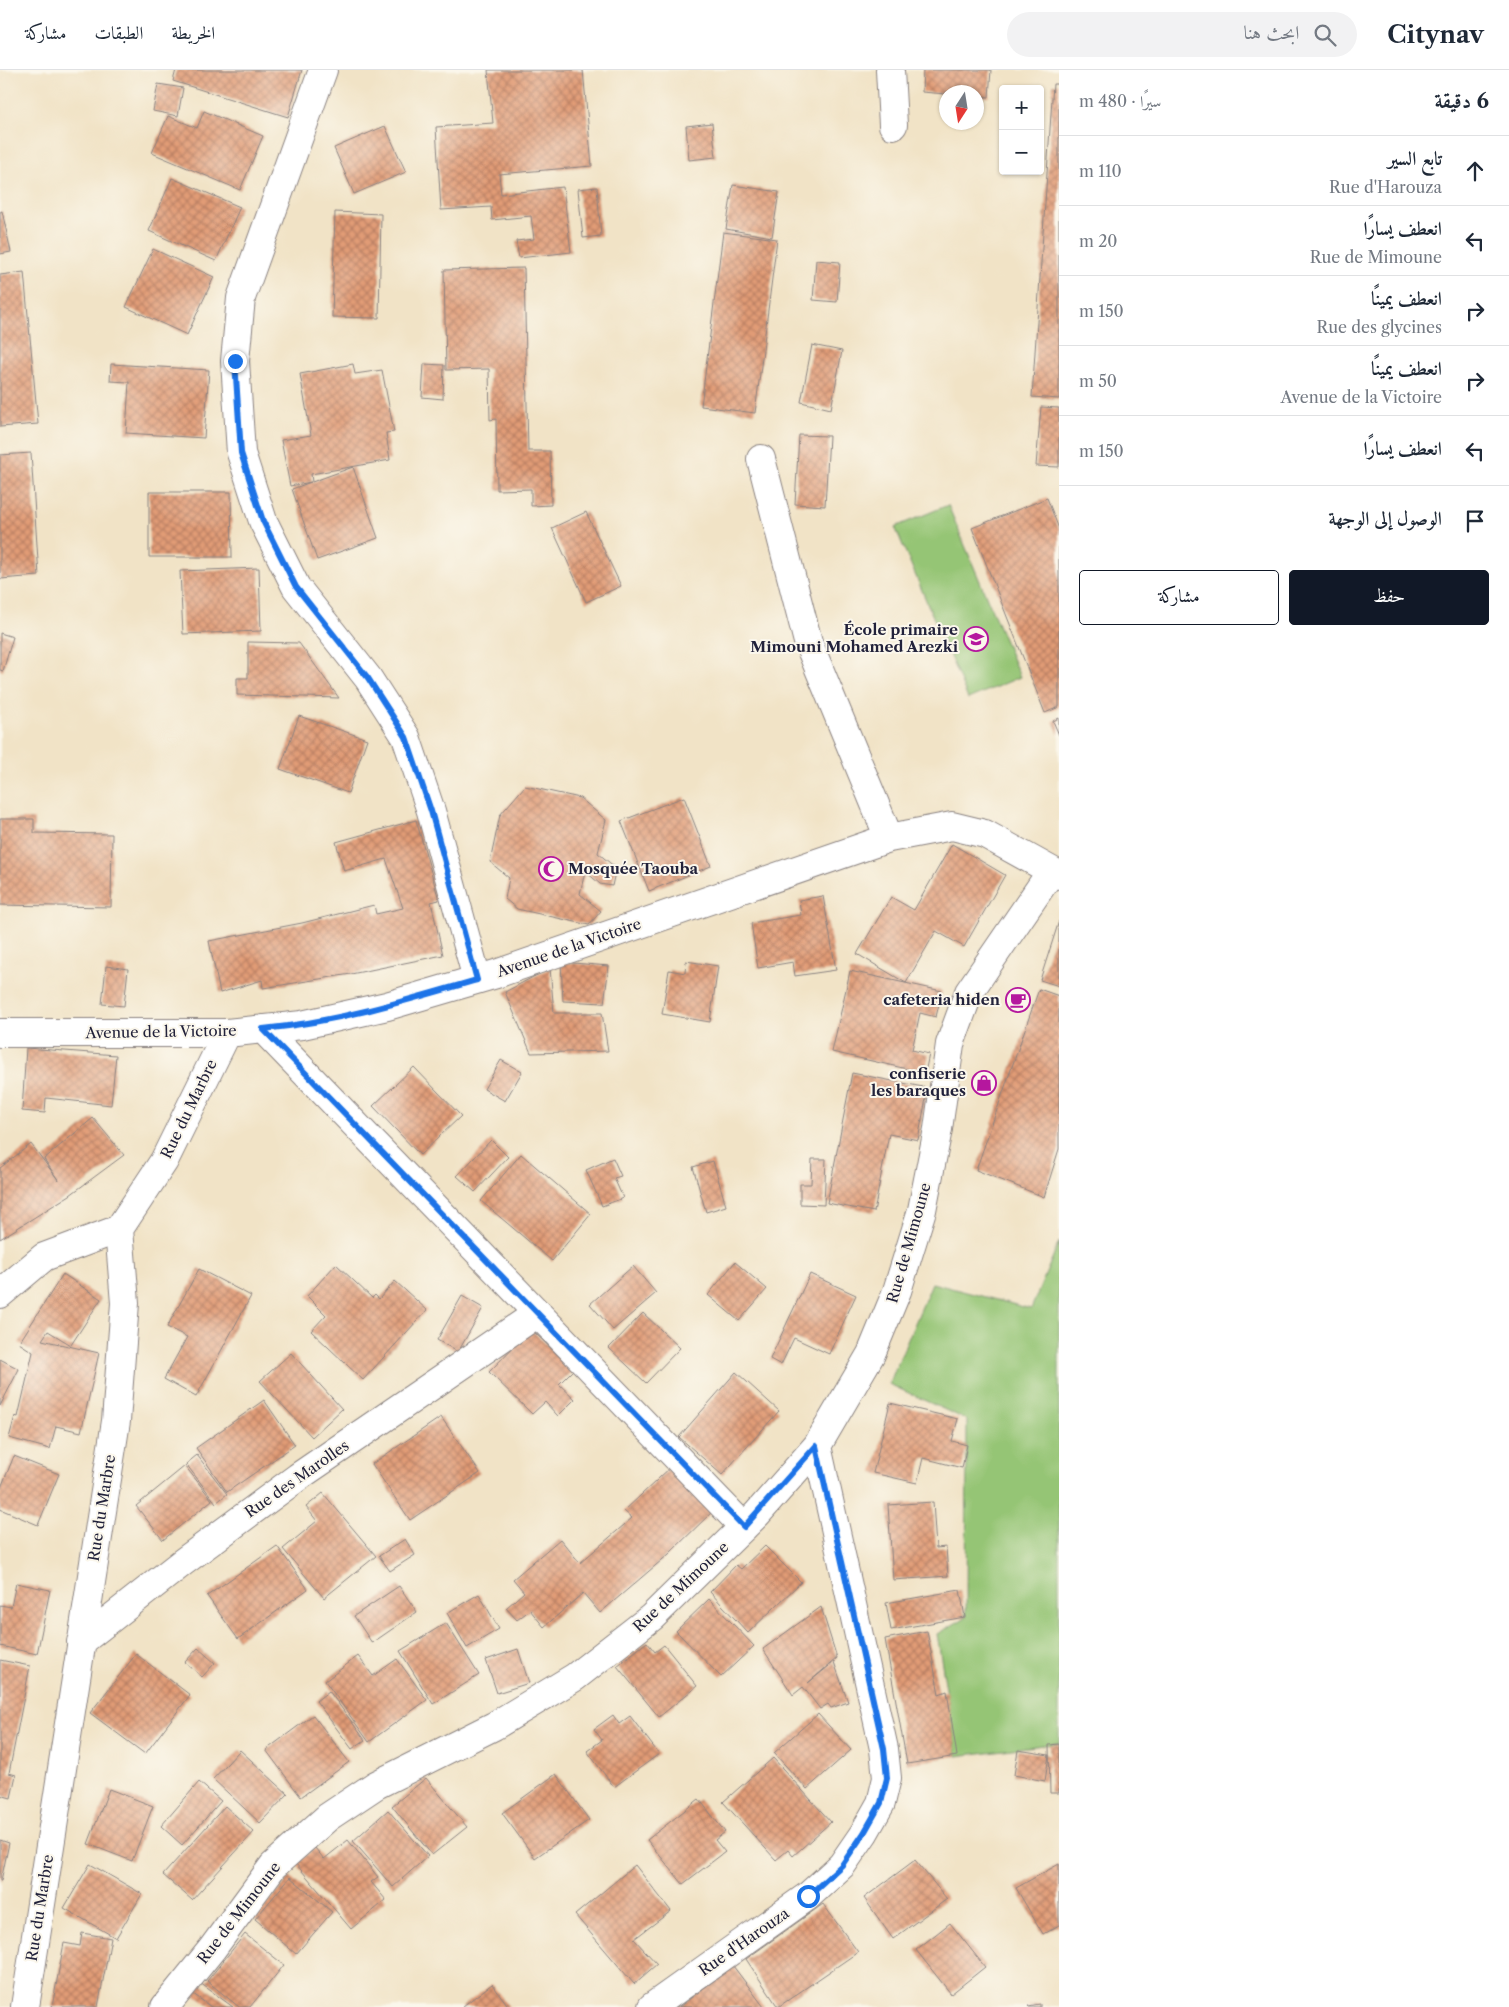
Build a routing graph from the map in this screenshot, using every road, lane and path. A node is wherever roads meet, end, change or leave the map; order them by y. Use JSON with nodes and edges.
{"nodes":[{"id":1,"x":323,"y":70,"type":"edge"},
{"id":2,"x":890,"y":70,"type":"edge"},
{"id":3,"x":893,"y":126,"type":"dead end"},
{"id":4,"x":761,"y":459,"type":"dead end"},
{"id":5,"x":889,"y":838,"type":"junction"},
{"id":6,"x":1055,"y":873,"type":"edge"},
{"id":7,"x":477,"y":980,"type":"junction"},
{"id":8,"x":263,"y":1029,"type":"junction"},
{"id":9,"x":0,"y":1033,"type":"edge"},
{"id":10,"x":227,"y":1033,"type":"junction"},
{"id":11,"x":119,"y":1228,"type":"junction"},
{"id":12,"x":0,"y":1294,"type":"edge"},
{"id":13,"x":529,"y":1319,"type":"junction"},
{"id":14,"x":816,"y":1446,"type":"junction"},
{"id":15,"x":744,"y":1527,"type":"junction"},
{"id":16,"x":81,"y":1642,"type":"junction"},
{"id":17,"x":25,"y":2007,"type":"edge"},
{"id":18,"x":165,"y":2007,"type":"edge"},
{"id":19,"x":652,"y":2007,"type":"edge"}],
"edges":[{"from":1,"to":7,"type":"street"},
{"from":2,"to":3,"type":"street"},
{"from":4,"to":5,"type":"street"},
{"from":5,"to":6,"type":"street","name":"Avenue de la Victoire"},
{"from":5,"to":7,"type":"street","name":"Avenue de la Victoire"},
{"from":6,"to":14,"type":"street","name":"Rue de Mimoune"},
{"from":7,"to":8,"type":"street","name":"Avenue de la Victoire"},
{"from":8,"to":10,"type":"street","name":"Avenue de la Victoire"},
{"from":8,"to":13,"type":"street"},
{"from":9,"to":10,"type":"street","name":"Avenue de la Victoire"},
{"from":10,"to":11,"type":"street","name":"Rue du Marbre"},
{"from":11,"to":12,"type":"street"},
{"from":11,"to":16,"type":"street","name":"Rue du Marbre"},
{"from":13,"to":15,"type":"street"},
{"from":13,"to":16,"type":"street","name":"Rue des Marolles"},
{"from":14,"to":15,"type":"street","name":"Rue de Mimoune"},
{"from":14,"to":19,"type":"street","name":"Rue d'Harouza"},
{"from":15,"to":18,"type":"street","name":"Rue de Mimoune"},
{"from":16,"to":17,"type":"street","name":"Rue du Marbre"}]}
